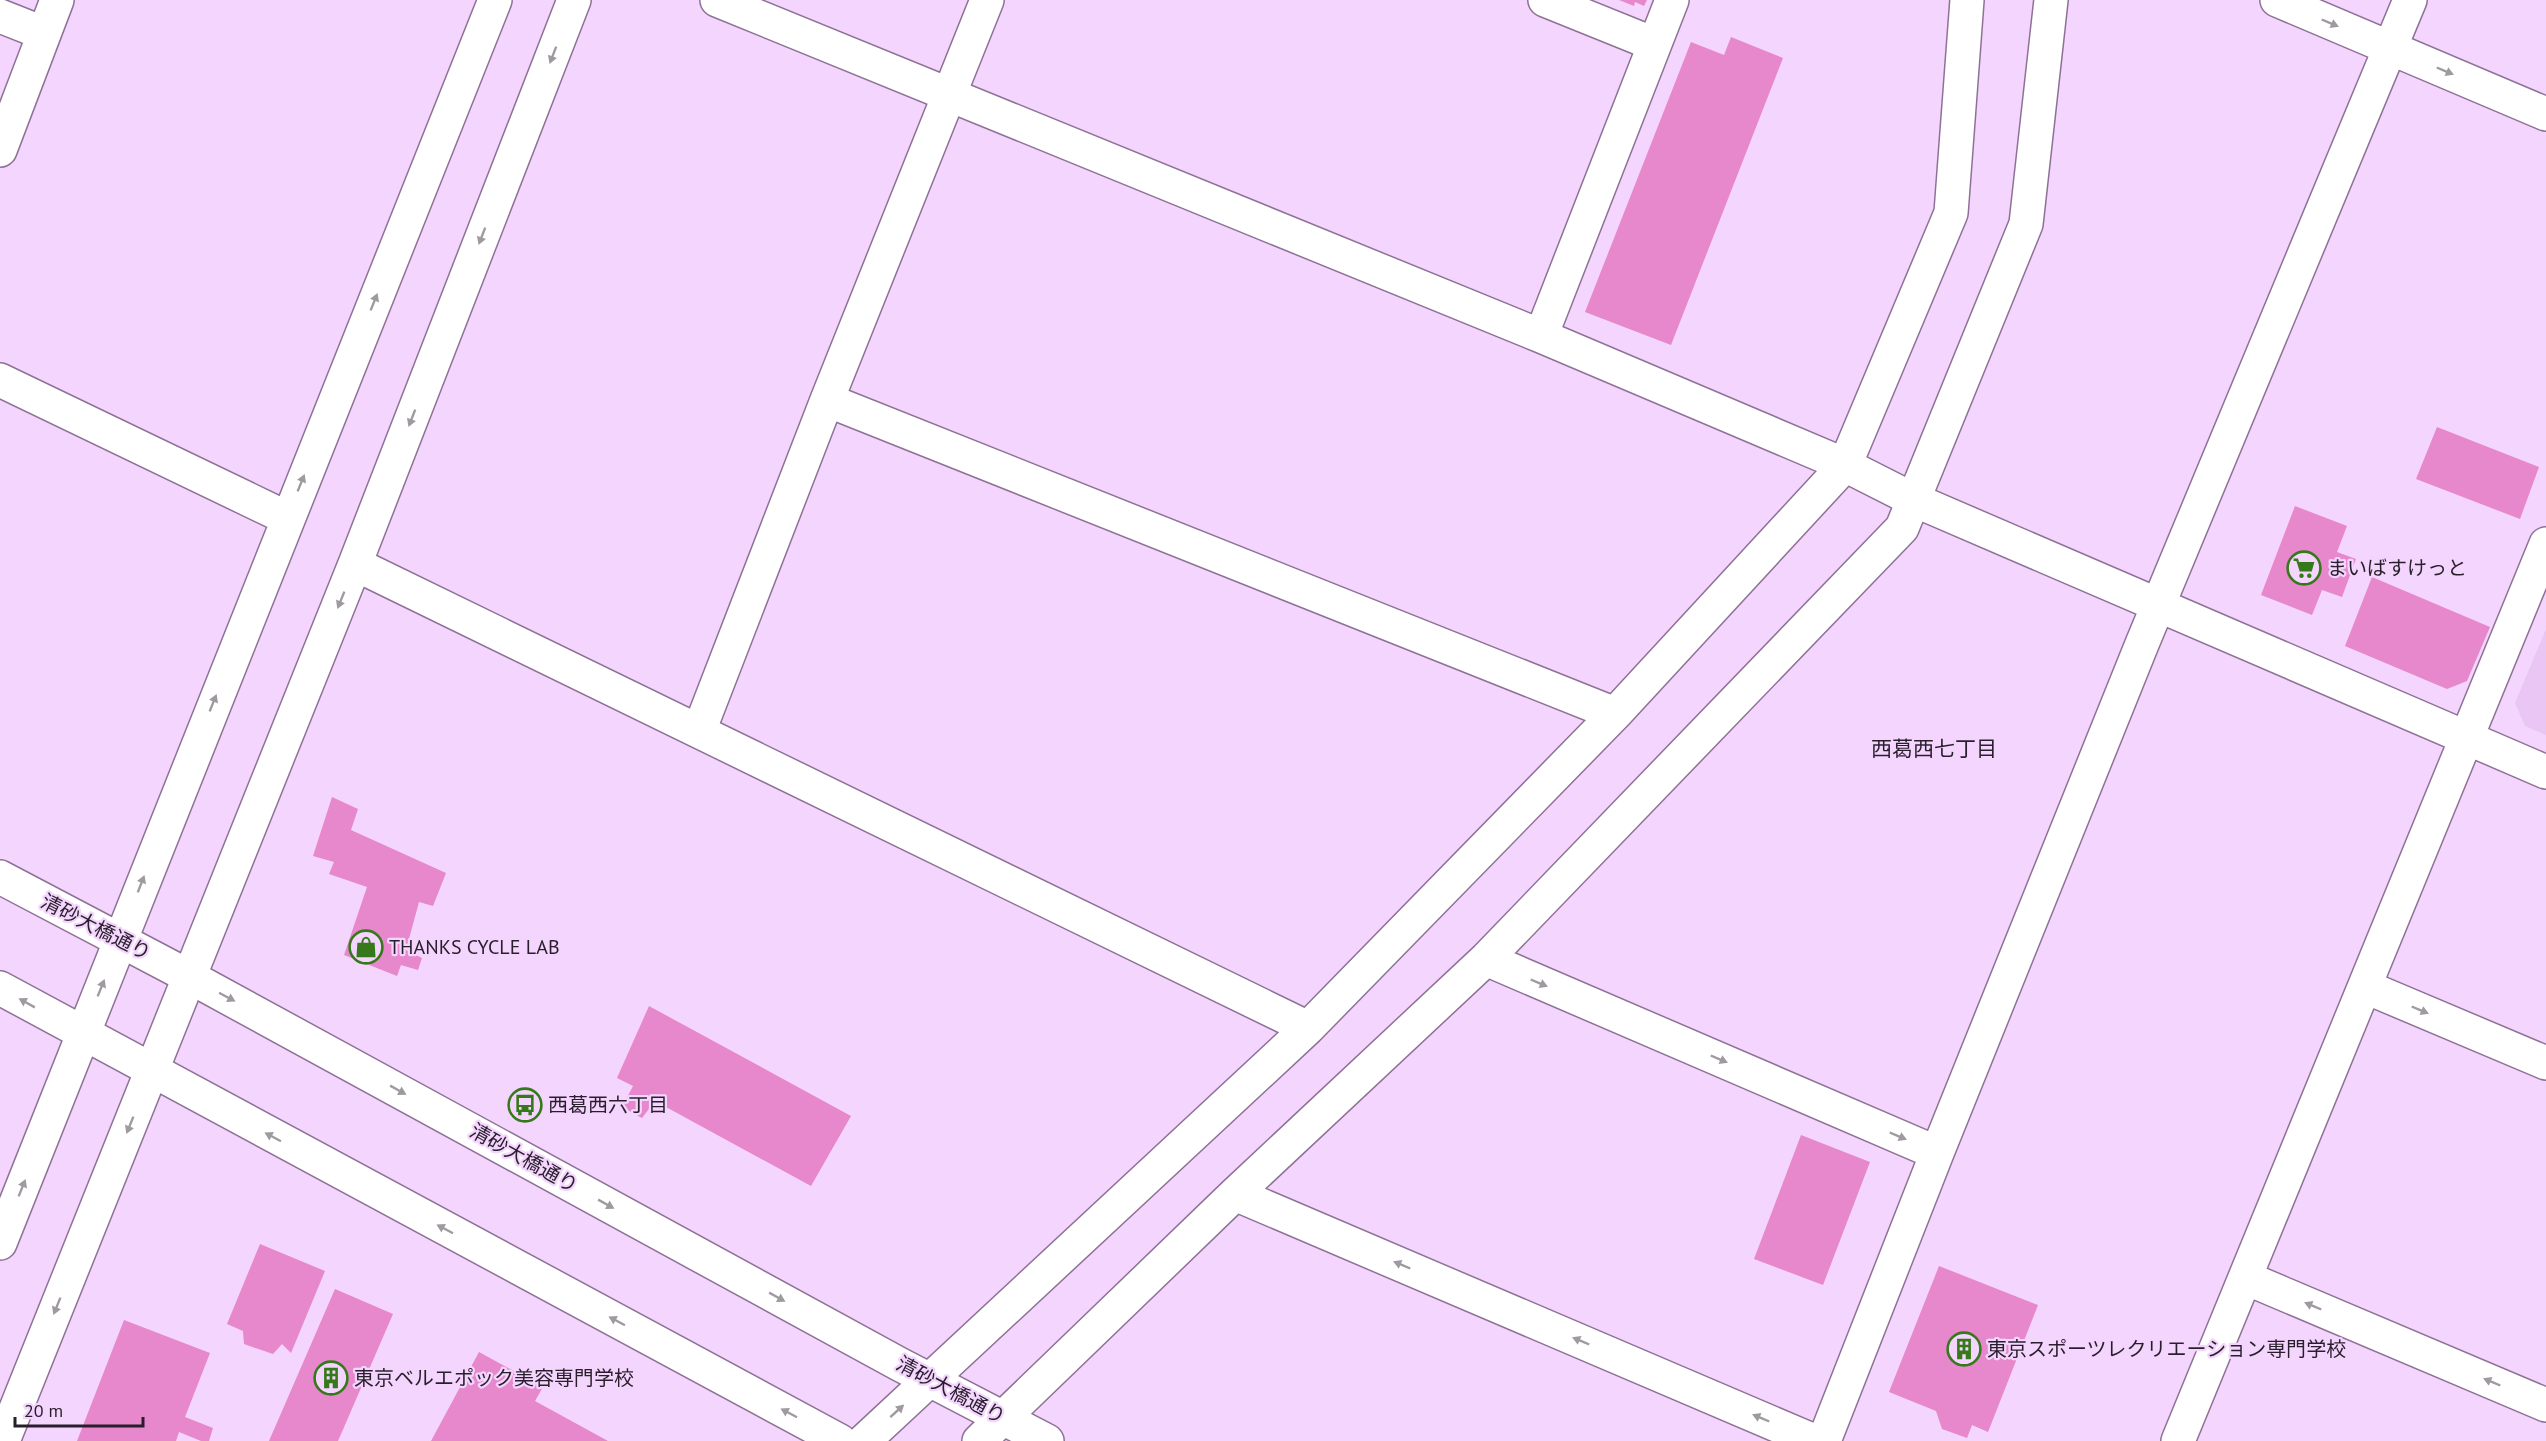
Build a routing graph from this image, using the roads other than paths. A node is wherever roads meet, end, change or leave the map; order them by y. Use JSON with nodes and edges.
{"nodes":[{"id":1,"x":57,"y":0,"type":"edge"},
{"id":2,"x":495,"y":0,"type":"edge"},
{"id":3,"x":574,"y":0,"type":"edge"},
{"id":4,"x":717,"y":0,"type":"edge"},
{"id":5,"x":987,"y":0,"type":"edge"},
{"id":6,"x":1545,"y":0,"type":"edge"},
{"id":7,"x":1671,"y":0,"type":"edge"},
{"id":8,"x":1967,"y":0,"type":"edge"},
{"id":9,"x":2051,"y":0,"type":"edge"},
{"id":10,"x":2277,"y":0,"type":"edge"},
{"id":11,"x":2410,"y":0,"type":"edge"},
{"id":12,"x":0,"y":16,"type":"edge"},
{"id":13,"x":43,"y":33,"type":"junction"},
{"id":14,"x":1654,"y":44,"type":"junction"},
{"id":15,"x":2391,"y":48,"type":"junction"},
{"id":16,"x":950,"y":94,"type":"junction"},
{"id":17,"x":2546,"y":114,"type":"edge"},
{"id":18,"x":0,"y":150,"type":"edge"},
{"id":19,"x":1541,"y":336,"type":"junction"},
{"id":20,"x":0,"y":380,"type":"edge"},
{"id":21,"x":827,"y":400,"type":"junction"},
{"id":22,"x":1845,"y":465,"type":"junction"},
{"id":23,"x":1912,"y":499,"type":"junction"},
{"id":24,"x":287,"y":518,"type":"junction"},
{"id":25,"x":2546,"y":544,"type":"edge"},
{"id":26,"x":355,"y":564,"type":"junction"},
{"id":27,"x":2158,"y":605,"type":"junction"},
{"id":28,"x":1615,"y":714,"type":"junction"},
{"id":29,"x":699,"y":731,"type":"junction"},
{"id":30,"x":2467,"y":738,"type":"junction"},
{"id":31,"x":2546,"y":772,"type":"edge"},
{"id":32,"x":0,"y":877,"type":"edge"},
{"id":33,"x":120,"y":939,"type":"junction"},
{"id":34,"x":1486,"y":960,"type":"junction"},
{"id":35,"x":190,"y":976,"type":"junction"},
{"id":36,"x":2366,"y":987,"type":"junction"},
{"id":37,"x":0,"y":988,"type":"edge"},
{"id":38,"x":1308,"y":1028,"type":"junction"},
{"id":39,"x":83,"y":1034,"type":"junction"},
{"id":40,"x":2546,"y":1063,"type":"edge"},
{"id":41,"x":152,"y":1071,"type":"junction"},
{"id":42,"x":1937,"y":1154,"type":"junction"},
{"id":43,"x":1235,"y":1194,"type":"junction"},
{"id":44,"x":0,"y":1243,"type":"edge"},
{"id":45,"x":2246,"y":1278,"type":"junction"},
{"id":46,"x":931,"y":1381,"type":"junction"},
{"id":47,"x":2546,"y":1405,"type":"edge"},
{"id":48,"x":1004,"y":1418,"type":"junction"},
{"id":49,"x":3,"y":1441,"type":"edge"},
{"id":50,"x":840,"y":1441,"type":"edge"},
{"id":51,"x":864,"y":1441,"type":"edge"},
{"id":52,"x":979,"y":1441,"type":"edge"},
{"id":53,"x":1047,"y":1441,"type":"edge"},
{"id":54,"x":1814,"y":1441,"type":"edge"},
{"id":55,"x":1824,"y":1441,"type":"edge"},
{"id":56,"x":2178,"y":1441,"type":"edge"}],
"edges":[{"from":1,"to":13,"type":"street"},
{"from":24,"to":2,"type":"street","one_way":true},
{"from":3,"to":26,"type":"street","one_way":true},
{"from":4,"to":16,"type":"street"},
{"from":5,"to":16,"type":"street"},
{"from":6,"to":14,"type":"street"},
{"from":7,"to":14,"type":"street"},
{"from":8,"to":22,"type":"street"},
{"from":9,"to":23,"type":"street"},
{"from":10,"to":15,"type":"street","one_way":true},
{"from":11,"to":15,"type":"street"},
{"from":12,"to":13,"type":"street"},
{"from":13,"to":18,"type":"street"},
{"from":14,"to":19,"type":"street"},
{"from":15,"to":17,"type":"street","one_way":true},
{"from":15,"to":27,"type":"street"},
{"from":16,"to":19,"type":"street"},
{"from":16,"to":21,"type":"street"},
{"from":19,"to":22,"type":"street"},
{"from":20,"to":24,"type":"street"},
{"from":21,"to":28,"type":"street"},
{"from":21,"to":29,"type":"street"},
{"from":22,"to":23,"type":"street"},
{"from":22,"to":28,"type":"street"},
{"from":23,"to":27,"type":"street"},
{"from":23,"to":34,"type":"street"},
{"from":33,"to":24,"type":"street","one_way":true},
{"from":25,"to":30,"type":"street"},
{"from":26,"to":29,"type":"street"},
{"from":26,"to":35,"type":"street","one_way":true},
{"from":27,"to":30,"type":"street"},
{"from":27,"to":42,"type":"street"},
{"from":28,"to":38,"type":"street"},
{"from":29,"to":38,"type":"street"},
{"from":30,"to":31,"type":"street"},
{"from":30,"to":36,"type":"street"},
{"from":32,"to":33,"type":"street","name":"清砂大橋通り"},
{"from":33,"to":35,"type":"street","name":"清砂大橋通り"},
{"from":39,"to":33,"type":"street","one_way":true},
{"from":34,"to":42,"type":"street","one_way":true},
{"from":34,"to":43,"type":"street"},
{"from":35,"to":41,"type":"street"},
{"from":35,"to":46,"type":"street","name":"清砂大橋通り","one_way":true},
{"from":36,"to":40,"type":"street","one_way":true},
{"from":36,"to":45,"type":"street"},
{"from":39,"to":37,"type":"street","one_way":true},
{"from":38,"to":46,"type":"street"},
{"from":39,"to":41,"type":"street"},
{"from":44,"to":39,"type":"street","one_way":true},
{"from":41,"to":49,"type":"street","one_way":true},
{"from":50,"to":41,"type":"street","one_way":true},
{"from":42,"to":55,"type":"street"},
{"from":43,"to":48,"type":"street"},
{"from":54,"to":43,"type":"street","one_way":true},
{"from":47,"to":45,"type":"street","one_way":true},
{"from":45,"to":56,"type":"street"},
{"from":46,"to":48,"type":"street","name":"清砂大橋通り"},
{"from":51,"to":46,"type":"street","one_way":true},
{"from":48,"to":52,"type":"street"},
{"from":48,"to":53,"type":"street","name":"清砂大橋通り"}]}
